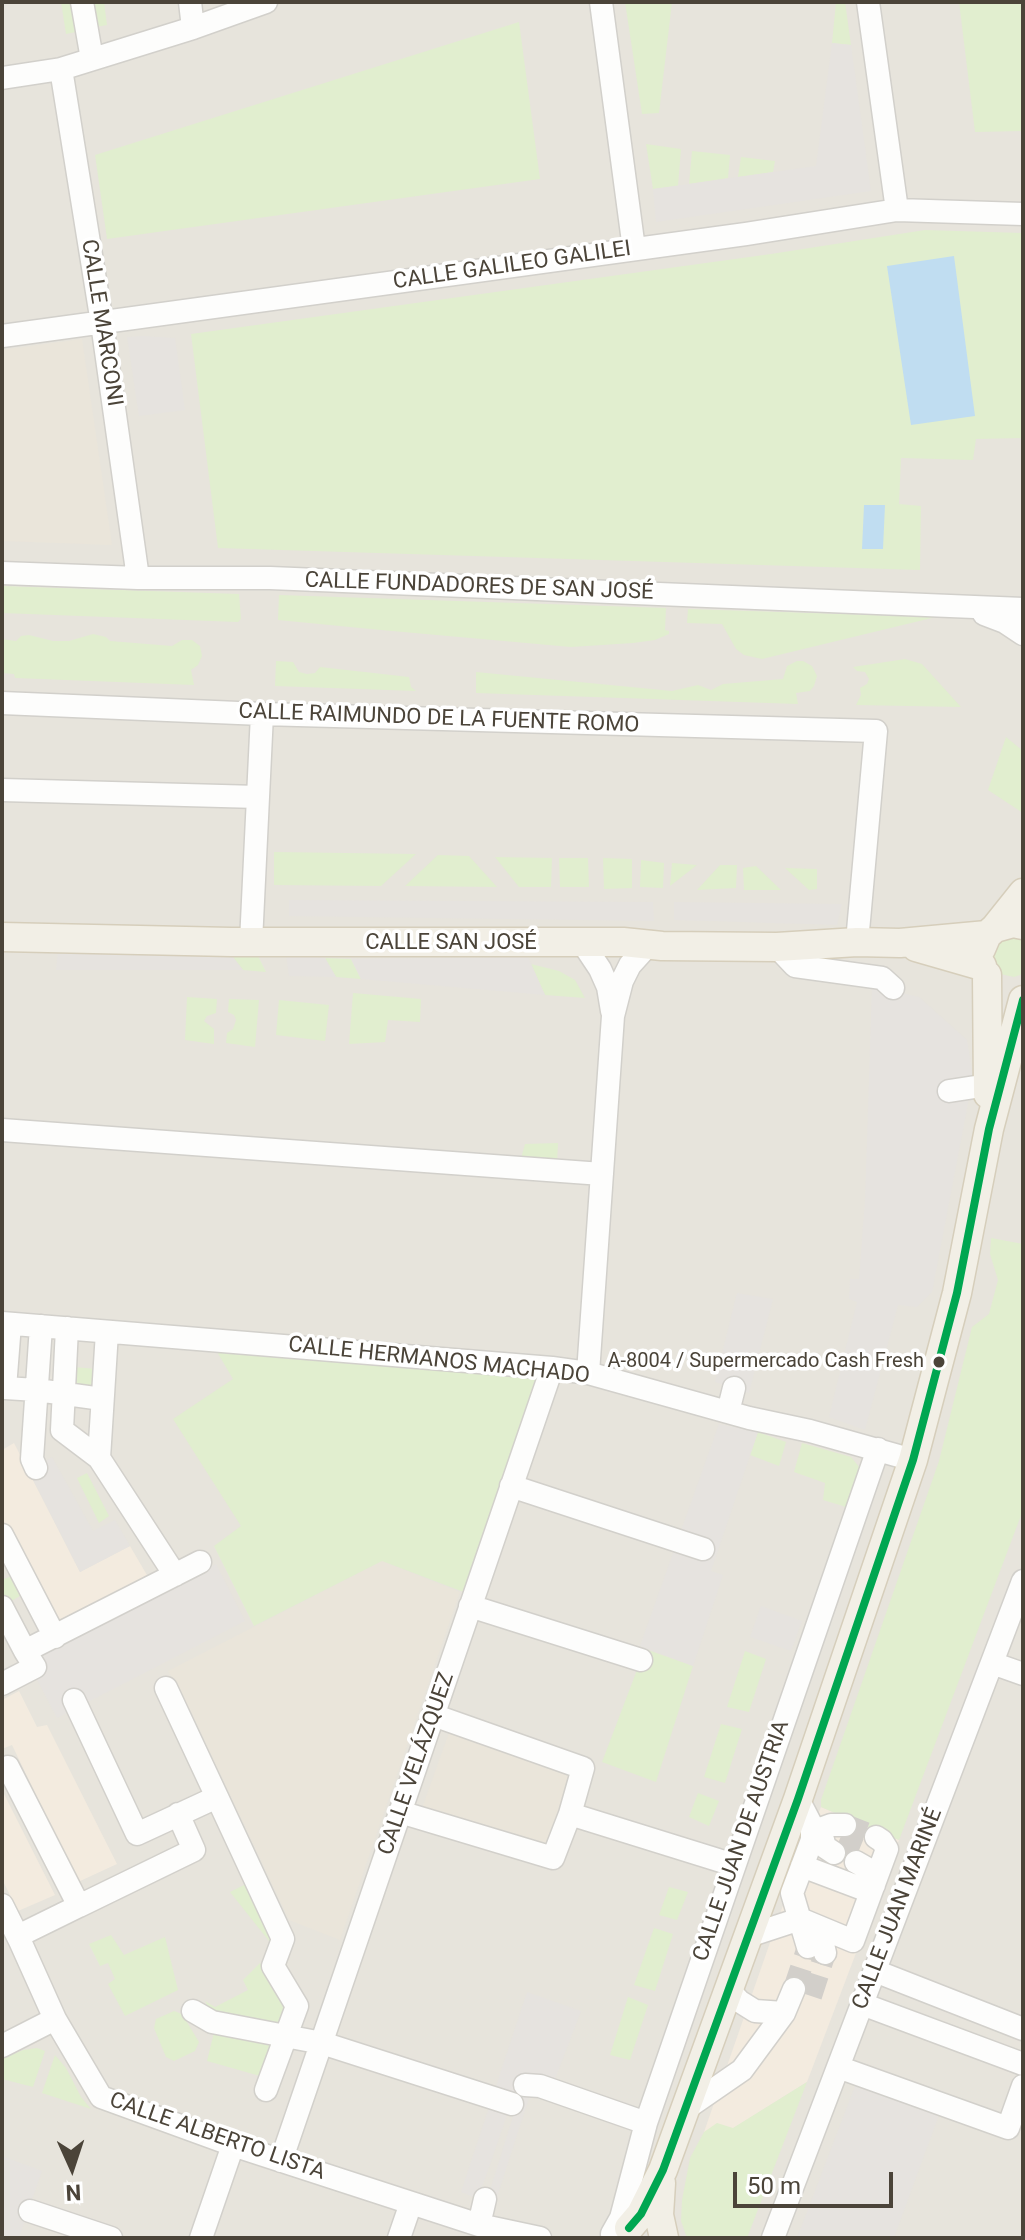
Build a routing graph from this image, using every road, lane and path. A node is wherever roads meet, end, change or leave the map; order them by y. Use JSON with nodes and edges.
{"nodes":[{"id":1,"x":82,"y":2,"type":"edge"},
{"id":2,"x":190,"y":2,"type":"edge"},
{"id":3,"x":266,"y":2,"type":"edge"},
{"id":4,"x":601,"y":2,"type":"edge"},
{"id":5,"x":868,"y":2,"type":"edge"},
{"id":6,"x":193,"y":28,"type":"junction"},
{"id":7,"x":92,"y":59,"type":"junction"},
{"id":8,"x":61,"y":69,"type":"junction"},
{"id":9,"x":2,"y":78,"type":"edge"},
{"id":10,"x":897,"y":210,"type":"junction"},
{"id":11,"x":1023,"y":214,"type":"edge"},
{"id":12,"x":634,"y":249,"type":"junction"},
{"id":13,"x":102,"y":323,"type":"junction"},
{"id":14,"x":2,"y":336,"type":"edge"},
{"id":15,"x":2,"y":573,"type":"edge"},
{"id":16,"x":138,"y":578,"type":"junction"},
{"id":17,"x":955,"y":606,"type":"junction"},
{"id":18,"x":1023,"y":609,"type":"edge"},
{"id":19,"x":1023,"y":634,"type":"edge"},
{"id":20,"x":2,"y":703,"type":"edge"},
{"id":21,"x":262,"y":714,"type":"junction"},
{"id":22,"x":2,"y":790,"type":"edge"},
{"id":23,"x":258,"y":797,"type":"junction"},
{"id":24,"x":1023,"y":893,"type":"edge"},
{"id":25,"x":1002,"y":929,"type":"edge"},
{"id":26,"x":2,"y":937,"type":"edge"},
{"id":27,"x":251,"y":942,"type":"junction"},
{"id":28,"x":582,"y":942,"type":"junction"},
{"id":29,"x":857,"y":942,"type":"junction"},
{"id":30,"x":900,"y":943,"type":"junction"},
{"id":31,"x":649,"y":944,"type":"junction"},
{"id":32,"x":777,"y":947,"type":"junction"},
{"id":33,"x":984,"y":970,"type":"junction"},
{"id":34,"x":1023,"y":986,"type":"edge"},
{"id":35,"x":893,"y":988,"type":"dead end"},
{"id":36,"x":1023,"y":1000,"type":"edge"},
{"id":37,"x":613,"y":1016,"type":"junction"},
{"id":38,"x":988,"y":1085,"type":"junction"},
{"id":39,"x":949,"y":1091,"type":"dead end"},
{"id":40,"x":989,"y":1129,"type":"junction"},
{"id":41,"x":2,"y":1130,"type":"edge"},
{"id":42,"x":602,"y":1174,"type":"junction"},
{"id":43,"x":6,"y":1324,"type":"edge"},
{"id":44,"x":41,"y":1326,"type":"junction"},
{"id":45,"x":67,"y":1328,"type":"junction"},
{"id":46,"x":107,"y":1332,"type":"junction"},
{"id":47,"x":552,"y":1368,"type":"junction"},
{"id":48,"x":588,"y":1373,"type":"junction"},
{"id":49,"x":4,"y":1388,"type":"edge"},
{"id":50,"x":734,"y":1388,"type":"dead end"},
{"id":51,"x":37,"y":1390,"type":"junction"},
{"id":52,"x":64,"y":1394,"type":"junction"},
{"id":53,"x":102,"y":1399,"type":"junction"},
{"id":54,"x":728,"y":1412,"type":"junction"},
{"id":55,"x":878,"y":1449,"type":"junction"},
{"id":56,"x":99,"y":1458,"type":"junction"},
{"id":57,"x":913,"y":1460,"type":"junction"},
{"id":58,"x":36,"y":1468,"type":"dead end"},
{"id":59,"x":511,"y":1486,"type":"junction"},
{"id":60,"x":2,"y":1535,"type":"edge"},
{"id":61,"x":703,"y":1549,"type":"dead end"},
{"id":62,"x":200,"y":1562,"type":"dead end"},
{"id":63,"x":10,"y":1567,"type":"edge"},
{"id":64,"x":175,"y":1575,"type":"junction"},
{"id":65,"x":1023,"y":1581,"type":"edge"},
{"id":66,"x":37,"y":1601,"type":"junction"},
{"id":67,"x":470,"y":1606,"type":"junction"},
{"id":68,"x":4,"y":1611,"type":"edge"},
{"id":69,"x":55,"y":1637,"type":"junction"},
{"id":70,"x":30,"y":1659,"type":"junction"},
{"id":71,"x":641,"y":1660,"type":"dead end"},
{"id":72,"x":992,"y":1663,"type":"junction"},
{"id":73,"x":1023,"y":1674,"type":"edge"},
{"id":74,"x":2,"y":1684,"type":"edge"},
{"id":75,"x":166,"y":1688,"type":"dead end"},
{"id":76,"x":74,"y":1700,"type":"dead end"},
{"id":77,"x":433,"y":1715,"type":"junction"},
{"id":78,"x":8,"y":1767,"type":"dead end"},
{"id":79,"x":217,"y":1797,"type":"junction"},
{"id":80,"x":798,"y":1799,"type":"junction"},
{"id":81,"x":400,"y":1812,"type":"junction"},
{"id":82,"x":178,"y":1814,"type":"junction"},
{"id":83,"x":570,"y":1814,"type":"junction"},
{"id":84,"x":734,"y":1865,"type":"junction"},
{"id":85,"x":802,"y":1866,"type":"junction"},
{"id":86,"x":875,"y":1882,"type":"junction"},
{"id":87,"x":2,"y":1905,"type":"edge"},
{"id":88,"x":79,"y":1906,"type":"junction"},
{"id":89,"x":810,"y":1923,"type":"junction"},
{"id":90,"x":18,"y":1936,"type":"junction"},
{"id":91,"x":748,"y":1936,"type":"junction"},
{"id":92,"x":816,"y":1950,"type":"tunnel mouth"},
{"id":93,"x":875,"y":1971,"type":"junction"},
{"id":94,"x":729,"y":1990,"type":"junction"},
{"id":95,"x":862,"y":2004,"type":"junction"},
{"id":96,"x":193,"y":2011,"type":"dead end"},
{"id":97,"x":55,"y":2019,"type":"junction"},
{"id":98,"x":1023,"y":2029,"type":"edge"},
{"id":99,"x":286,"y":2036,"type":"junction"},
{"id":100,"x":322,"y":2043,"type":"junction"},
{"id":101,"x":2,"y":2046,"type":"edge"},
{"id":102,"x":1023,"y":2064,"type":"edge"},
{"id":103,"x":838,"y":2067,"type":"junction"},
{"id":104,"x":525,"y":2085,"type":"dead end"},
{"id":105,"x":1023,"y":2086,"type":"edge"},
{"id":106,"x":266,"y":2090,"type":"dead end"},
{"id":107,"x":512,"y":2104,"type":"dead end"},
{"id":108,"x":684,"y":2110,"type":"junction"},
{"id":109,"x":646,"y":2123,"type":"junction"},
{"id":110,"x":233,"y":2145,"type":"junction"},
{"id":111,"x":281,"y":2161,"type":"junction"},
{"id":112,"x":663,"y":2170,"type":"junction"},
{"id":113,"x":485,"y":2199,"type":"dead end"},
{"id":114,"x":411,"y":2203,"type":"junction"},
{"id":115,"x":30,"y":2211,"type":"dead end"},
{"id":116,"x":484,"y":2230,"type":"edge"},
{"id":117,"x":616,"y":2233,"type":"edge"},
{"id":118,"x":111,"y":2238,"type":"edge"},
{"id":119,"x":201,"y":2238,"type":"edge"},
{"id":120,"x":399,"y":2238,"type":"edge"},
{"id":121,"x":540,"y":2238,"type":"edge"},
{"id":122,"x":662,"y":2238,"type":"edge"},
{"id":123,"x":773,"y":2238,"type":"edge"}],
"edges":[{"from":1,"to":7,"type":"street"},
{"from":2,"to":6,"type":"street"},
{"from":3,"to":6,"type":"street"},
{"from":4,"to":12,"type":"street"},
{"from":5,"to":10,"type":"street"},
{"from":6,"to":7,"type":"street"},
{"from":7,"to":8,"type":"street"},
{"from":8,"to":9,"type":"street"},
{"from":8,"to":13,"type":"street","name":"CALLE MARCONI"},
{"from":10,"to":11,"type":"street","name":"CALLE GALILEO GALILEI"},
{"from":10,"to":12,"type":"street","name":"CALLE GALILEO GALILEI"},
{"from":12,"to":13,"type":"street","name":"CALLE GALILEO GALILEI"},
{"from":13,"to":14,"type":"street","name":"CALLE GALILEO GALILEI"},
{"from":13,"to":16,"type":"street","name":"CALLE MARCONI"},
{"from":15,"to":16,"type":"street","name":"CALLE FUNDADORES DE SAN JOSÉ"},
{"from":16,"to":17,"type":"street","name":"CALLE FUNDADORES DE SAN JOSÉ"},
{"from":17,"to":18,"type":"street","name":"CALLE FUNDADORES DE SAN JOSÉ"},
{"from":17,"to":19,"type":"street","name":"CALLE FUNDADORES DE SAN JOSÉ"},
{"from":20,"to":21,"type":"street","name":"CALLE RAIMUNDO DE LA FUENTE ROMO"},
{"from":21,"to":23,"type":"street"},
{"from":21,"to":29,"type":"street","name":"CALLE RAIMUNDO DE LA FUENTE ROMO"},
{"from":22,"to":23,"type":"street"},
{"from":23,"to":27,"type":"street"},
{"from":24,"to":25,"type":"main road"},
{"from":25,"to":30,"type":"main road"},
{"from":25,"to":33,"type":"main road"},
{"from":26,"to":27,"type":"main road","name":"CALLE SAN JOSÉ"},
{"from":27,"to":28,"type":"main road","name":"CALLE SAN JOSÉ"},
{"from":28,"to":31,"type":"main road","name":"CALLE SAN JOSÉ"},
{"from":28,"to":37,"type":"street"},
{"from":29,"to":30,"type":"main road","name":"CALLE SAN JOSÉ"},
{"from":29,"to":32,"type":"main road","name":"CALLE SAN JOSÉ"},
{"from":30,"to":33,"type":"main road"},
{"from":31,"to":32,"type":"main road","name":"CALLE SAN JOSÉ"},
{"from":31,"to":37,"type":"street"},
{"from":32,"to":35,"type":"street"},
{"from":33,"to":34,"type":"main road"},
{"from":33,"to":38,"type":"main road"},
{"from":36,"to":40,"type":"main road"},
{"from":37,"to":42,"type":"street"},
{"from":38,"to":39,"type":"street"},
{"from":38,"to":40,"type":"main road"},
{"from":40,"to":57,"type":"main road"},
{"from":41,"to":42,"type":"street"},
{"from":42,"to":48,"type":"street"},
{"from":43,"to":44,"type":"street","name":"CALLE HERMANOS MACHADO"},
{"from":43,"to":49,"type":"street"},
{"from":44,"to":45,"type":"street","name":"CALLE HERMANOS MACHADO"},
{"from":44,"to":51,"type":"street"},
{"from":45,"to":46,"type":"street","name":"CALLE HERMANOS MACHADO"},
{"from":45,"to":52,"type":"street"},
{"from":46,"to":47,"type":"street","name":"CALLE HERMANOS MACHADO"},
{"from":46,"to":53,"type":"street"},
{"from":47,"to":48,"type":"street","name":"CALLE HERMANOS MACHADO"},
{"from":47,"to":59,"type":"street","name":"CALLE VELÁZQUEZ"},
{"from":48,"to":54,"type":"street","name":"CALLE HERMANOS MACHADO"},
{"from":49,"to":51,"type":"street"},
{"from":50,"to":54,"type":"street"},
{"from":51,"to":52,"type":"street"},
{"from":51,"to":58,"type":"street"},
{"from":52,"to":53,"type":"street"},
{"from":52,"to":56,"type":"street"},
{"from":53,"to":56,"type":"street"},
{"from":54,"to":55,"type":"street","name":"CALLE HERMANOS MACHADO"},
{"from":55,"to":57,"type":"street","name":"CALLE HERMANOS MACHADO"},
{"from":55,"to":84,"type":"street","name":"CALLE JUAN DE AUSTRIA"},
{"from":56,"to":64,"type":"street"},
{"from":57,"to":80,"type":"main road"},
{"from":59,"to":61,"type":"street"},
{"from":59,"to":67,"type":"street","name":"CALLE VELÁZQUEZ"},
{"from":60,"to":63,"type":"street"},
{"from":62,"to":64,"type":"street"},
{"from":63,"to":66,"type":"street"},
{"from":64,"to":69,"type":"street"},
{"from":65,"to":72,"type":"street","name":"CALLE JUAN MARINÉ"},
{"from":66,"to":68,"type":"street"},
{"from":66,"to":69,"type":"street"},
{"from":67,"to":71,"type":"street"},
{"from":67,"to":77,"type":"street","name":"CALLE VELÁZQUEZ"},
{"from":68,"to":70,"type":"street"},
{"from":69,"to":70,"type":"street"},
{"from":70,"to":74,"type":"street"},
{"from":72,"to":73,"type":"street"},
{"from":72,"to":93,"type":"street","name":"CALLE JUAN MARINÉ"},
{"from":75,"to":79,"type":"street"},
{"from":76,"to":82,"type":"street"},
{"from":77,"to":81,"type":"street","name":"CALLE VELÁZQUEZ"},
{"from":77,"to":83,"type":"street"},
{"from":78,"to":88,"type":"street"},
{"from":79,"to":82,"type":"street"},
{"from":79,"to":99,"type":"street"},
{"from":80,"to":85,"type":"street"},
{"from":80,"to":91,"type":"main road"},
{"from":81,"to":83,"type":"street"},
{"from":81,"to":100,"type":"street","name":"CALLE VELÁZQUEZ"},
{"from":82,"to":88,"type":"street"},
{"from":83,"to":84,"type":"street"},
{"from":84,"to":109,"type":"street","name":"CALLE JUAN DE AUSTRIA"},
{"from":85,"to":86,"type":"street"},
{"from":85,"to":89,"type":"street"},
{"from":86,"to":86,"type":"street"},
{"from":86,"to":89,"type":"street"},
{"from":87,"to":90,"type":"street","name":"CALLE ALBERTO LISTA"},
{"from":88,"to":90,"type":"street"},
{"from":89,"to":91,"type":"street"},
{"from":89,"to":92,"type":"street"},
{"from":90,"to":97,"type":"street","name":"CALLE ALBERTO LISTA"},
{"from":91,"to":94,"type":"main road"},
{"from":93,"to":95,"type":"street","name":"CALLE JUAN MARINÉ"},
{"from":93,"to":98,"type":"street"},
{"from":94,"to":108,"type":"main road"},
{"from":94,"to":108,"type":"street"},
{"from":95,"to":102,"type":"street"},
{"from":95,"to":103,"type":"street","name":"CALLE JUAN MARINÉ"},
{"from":96,"to":99,"type":"street"},
{"from":97,"to":101,"type":"street"},
{"from":97,"to":110,"type":"street","name":"CALLE ALBERTO LISTA"},
{"from":99,"to":100,"type":"street"},
{"from":99,"to":106,"type":"street"},
{"from":100,"to":107,"type":"street"},
{"from":100,"to":111,"type":"street","name":"CALLE VELÁZQUEZ"},
{"from":103,"to":105,"type":"street"},
{"from":103,"to":123,"type":"street","name":"CALLE JUAN MARINÉ"},
{"from":104,"to":109,"type":"street"},
{"from":108,"to":112,"type":"main road"},
{"from":109,"to":117,"type":"street","name":"CALLE JUAN DE AUSTRIA"},
{"from":110,"to":111,"type":"street","name":"CALLE ALBERTO LISTA"},
{"from":110,"to":119,"type":"street"},
{"from":111,"to":114,"type":"street","name":"CALLE ALBERTO LISTA"},
{"from":112,"to":117,"type":"main road"},
{"from":112,"to":122,"type":"main road"},
{"from":113,"to":116,"type":"street"},
{"from":114,"to":116,"type":"street","name":"CALLE ALBERTO LISTA"},
{"from":114,"to":120,"type":"street"},
{"from":115,"to":118,"type":"street"},
{"from":116,"to":121,"type":"street","name":"CALLE ALBERTO LISTA"},
{"from":117,"to":122,"type":"main road"}]}
